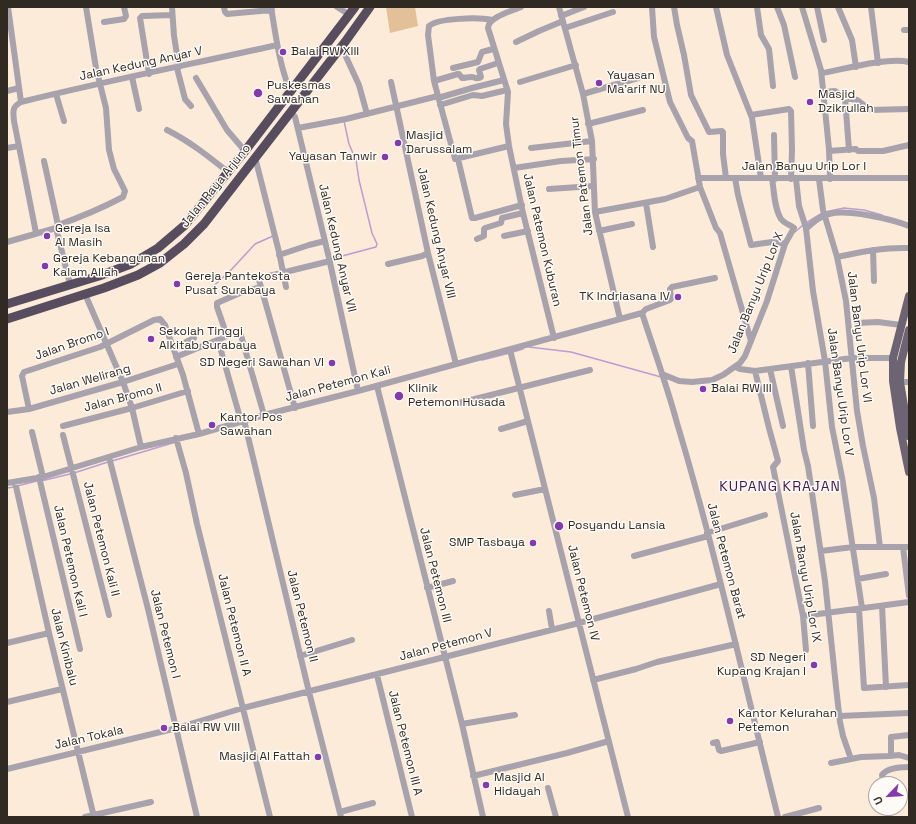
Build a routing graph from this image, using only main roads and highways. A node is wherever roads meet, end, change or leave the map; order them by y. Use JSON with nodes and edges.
{"nodes":[{"id":1,"x":370,"y":7,"type":"edge"},
{"id":2,"x":352,"y":11,"type":"edge"},
{"id":3,"x":338,"y":30,"type":"junction"},
{"id":4,"x":328,"y":43,"type":"junction"},
{"id":5,"x":341,"y":46,"type":"junction"},
{"id":6,"x":909,"y":296,"type":"edge"},
{"id":7,"x":7,"y":304,"type":"edge"},
{"id":8,"x":7,"y":319,"type":"edge"},
{"id":9,"x":909,"y":330,"type":"edge"},
{"id":10,"x":909,"y":436,"type":"edge"},
{"id":11,"x":909,"y":472,"type":"edge"}],
"edges":[{"from":1,"to":5,"type":"highway","name":"Jalan Raya Arjuno"},
{"from":2,"to":3,"type":"highway","name":"Jalan Raya Arjuno"},
{"from":3,"to":4,"type":"highway","name":"Jalan Raya Arjuno"},
{"from":3,"to":5,"type":"highway"},
{"from":4,"to":5,"type":"highway"},
{"from":4,"to":7,"type":"highway","name":"Jalan Raya Arjuno"},
{"from":5,"to":8,"type":"highway","name":"Jalan Raya Arjuno"},
{"from":6,"to":11,"type":"main road"},
{"from":9,"to":10,"type":"main road"}]}
